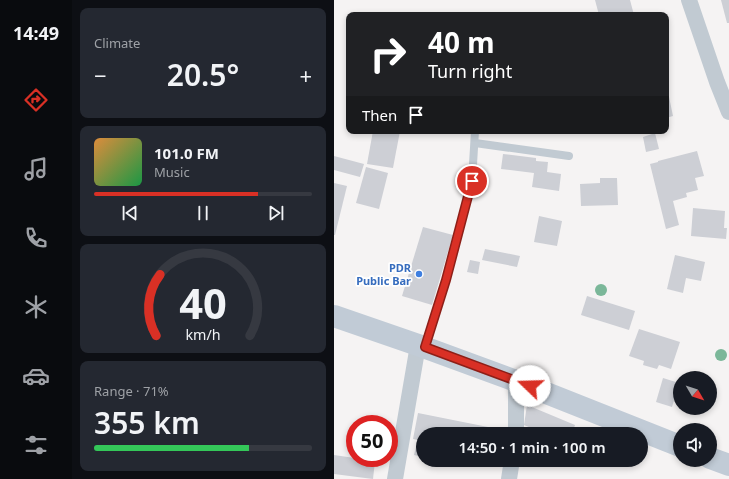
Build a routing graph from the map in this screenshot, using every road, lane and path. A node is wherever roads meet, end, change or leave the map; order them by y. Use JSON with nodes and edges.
{"nodes":[{"id":1,"x":690,"y":0,"type":"edge"},
{"id":2,"x":729,"y":112,"type":"edge"},
{"id":3,"x":475,"y":134,"type":"edge"},
{"id":4,"x":475,"y":143,"type":"junction"},
{"id":5,"x":569,"y":156,"type":"dead end"},
{"id":6,"x":334,"y":316,"type":"edge"},
{"id":7,"x":421,"y":346,"type":"junction"},
{"id":8,"x":516,"y":381,"type":"junction"},
{"id":9,"x":516,"y":427,"type":"edge"},
{"id":10,"x":673,"y":443,"type":"edge"},
{"id":11,"x":717,"y":462,"type":"edge"},
{"id":12,"x":511,"y":467,"type":"edge"},
{"id":13,"x":728,"y":467,"type":"edge"},
{"id":14,"x":395,"y":479,"type":"edge"},
{"id":15,"x":509,"y":479,"type":"edge"}],
"edges":[{"from":1,"to":2,"type":"street"},
{"from":3,"to":4,"type":"lane"},
{"from":4,"to":5,"type":"lane"},
{"from":4,"to":7,"type":"lane"},
{"from":6,"to":7,"type":"main road"},
{"from":7,"to":8,"type":"main road"},
{"from":7,"to":14,"type":"street"},
{"from":8,"to":9,"type":"street"},
{"from":8,"to":10,"type":"main road"},
{"from":11,"to":13,"type":"main road"},
{"from":12,"to":15,"type":"street"}]}
